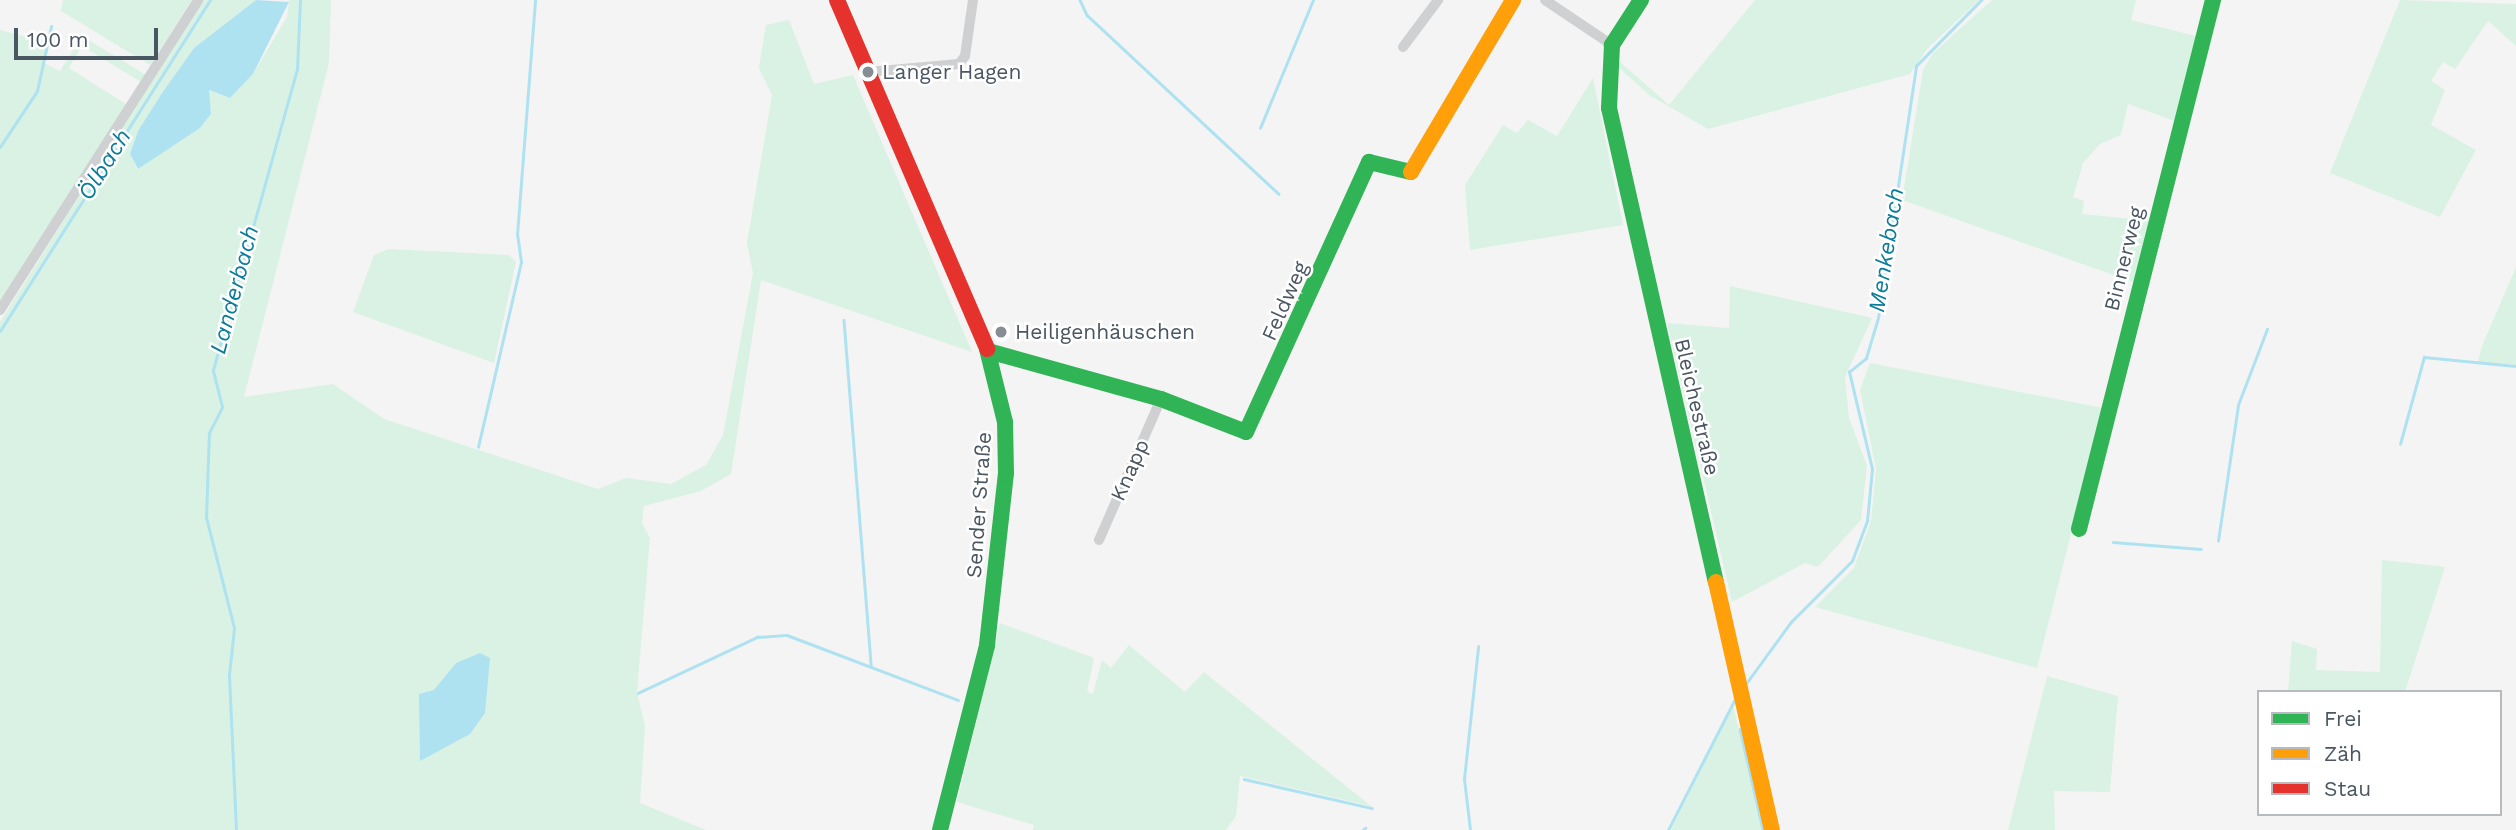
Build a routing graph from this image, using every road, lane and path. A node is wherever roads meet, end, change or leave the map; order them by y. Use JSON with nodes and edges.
{"nodes":[{"id":1,"x":198,"y":0,"type":"edge"},
{"id":2,"x":836,"y":0,"type":"edge"},
{"id":3,"x":972,"y":0,"type":"edge"},
{"id":4,"x":1438,"y":0,"type":"edge"},
{"id":5,"x":1513,"y":0,"type":"edge"},
{"id":6,"x":1545,"y":0,"type":"edge"},
{"id":7,"x":1641,"y":0,"type":"edge"},
{"id":8,"x":2213,"y":0,"type":"edge"},
{"id":9,"x":1612,"y":45,"type":"junction"},
{"id":10,"x":1403,"y":47,"type":"dead end"},
{"id":11,"x":868,"y":72,"type":"junction"},
{"id":12,"x":0,"y":310,"type":"edge"},
{"id":13,"x":988,"y":351,"type":"junction"},
{"id":14,"x":1161,"y":399,"type":"junction"},
{"id":15,"x":2079,"y":529,"type":"dead end"},
{"id":16,"x":1099,"y":540,"type":"dead end"},
{"id":17,"x":940,"y":830,"type":"edge"},
{"id":18,"x":1772,"y":830,"type":"edge"}],
"edges":[{"from":1,"to":12,"type":"street"},
{"from":2,"to":11,"type":"street","name":"Sender Straße"},
{"from":3,"to":11,"type":"street"},
{"from":4,"to":10,"type":"street"},
{"from":5,"to":14,"type":"street","name":"Feldweg"},
{"from":6,"to":9,"type":"street"},
{"from":7,"to":9,"type":"street"},
{"from":8,"to":15,"type":"street","name":"Binnerweg"},
{"from":9,"to":18,"type":"street","name":"Bleichestraße"},
{"from":11,"to":13,"type":"street","name":"Sender Straße"},
{"from":13,"to":14,"type":"street","name":"Feldweg"},
{"from":13,"to":17,"type":"street","name":"Sender Straße"},
{"from":14,"to":16,"type":"street","name":"Knapp"}]}
